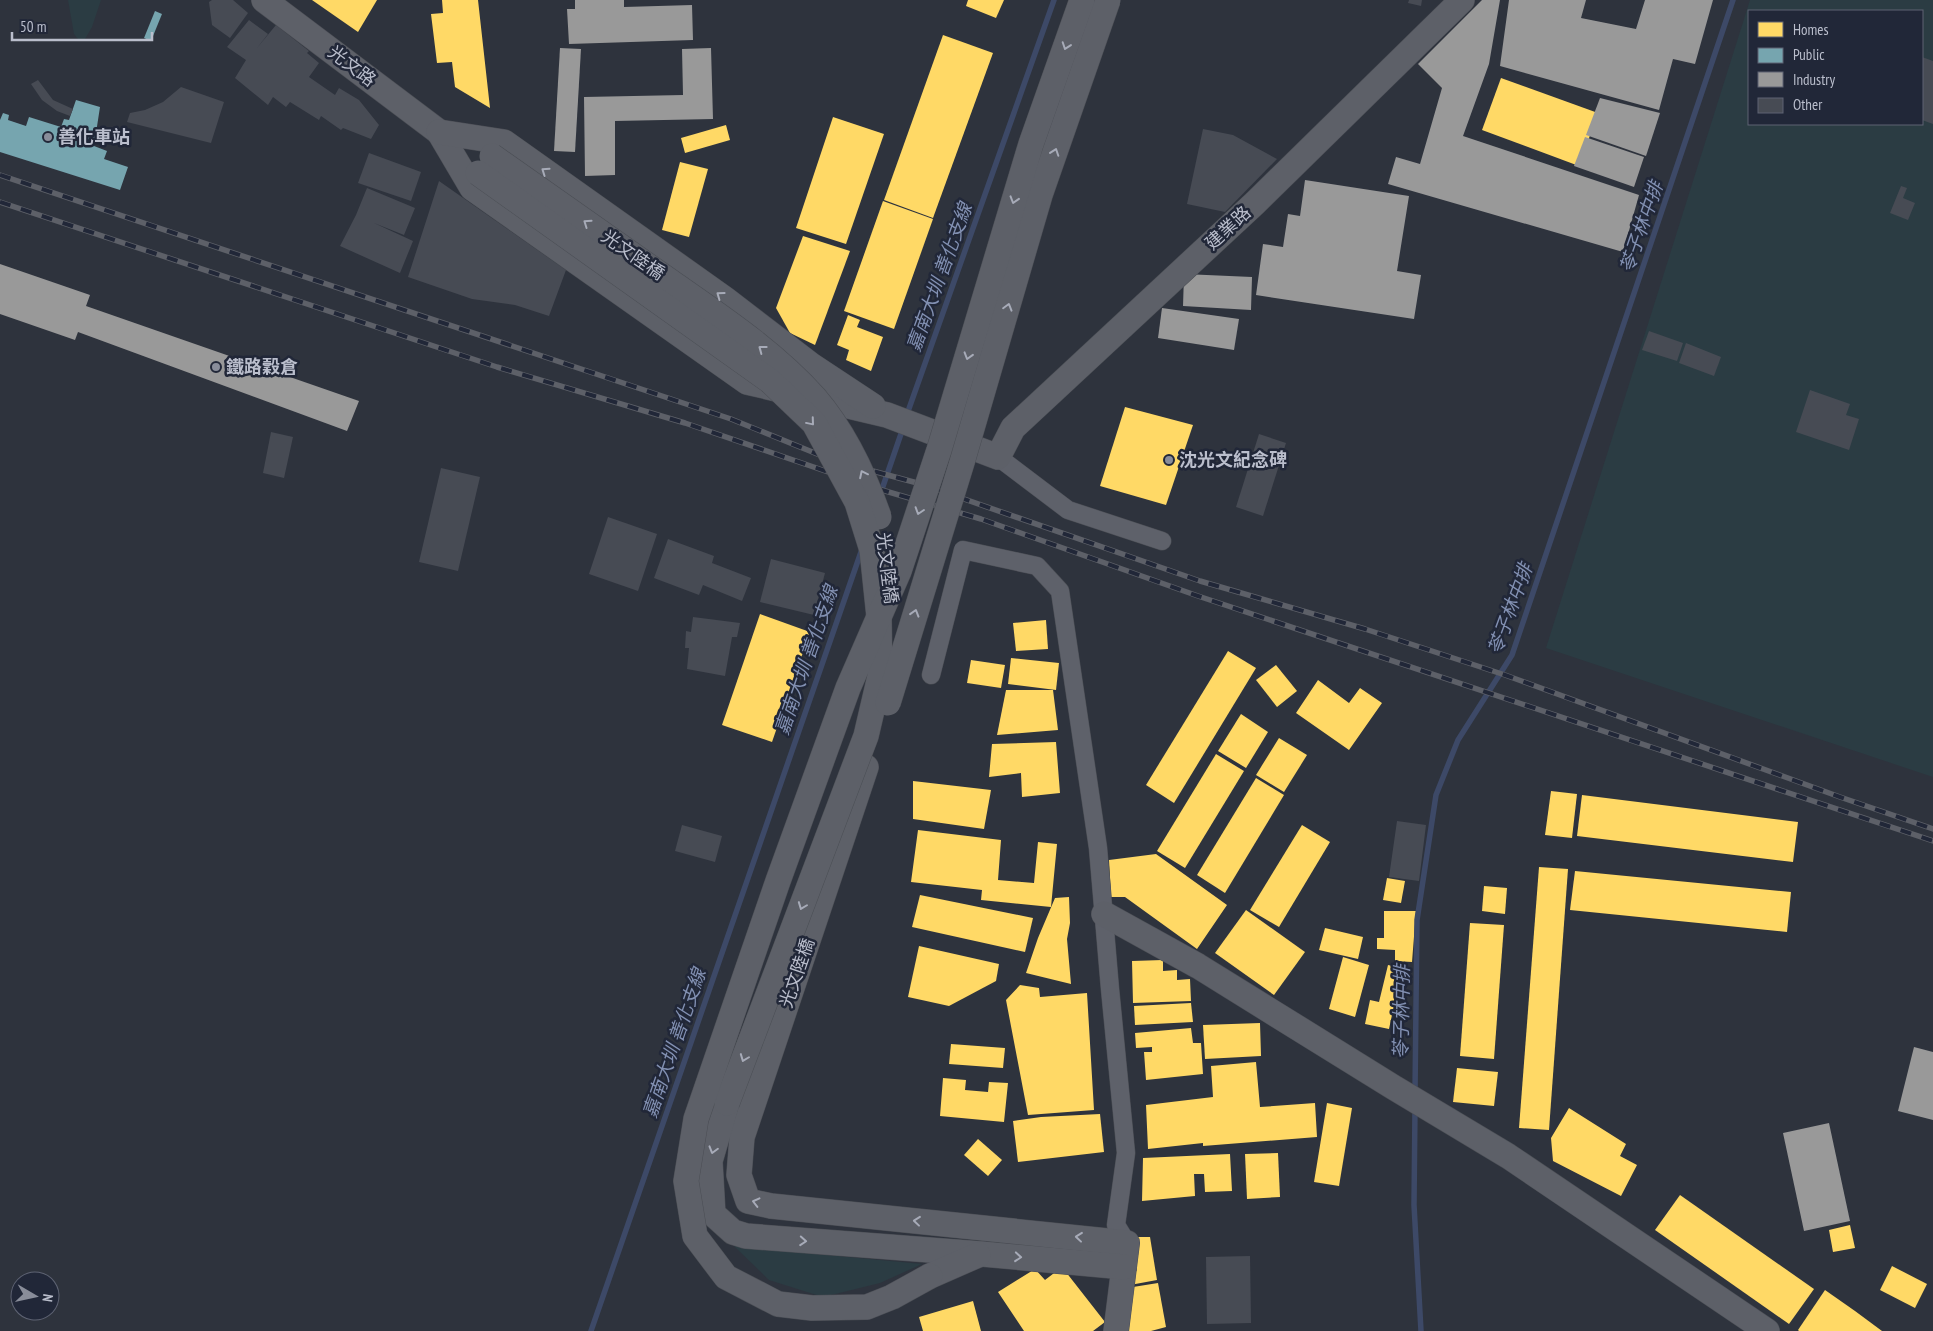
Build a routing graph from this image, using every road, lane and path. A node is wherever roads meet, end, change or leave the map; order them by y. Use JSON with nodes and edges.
{"nodes":[{"id":1,"x":264,"y":0,"type":"edge"},
{"id":2,"x":1082,"y":0,"type":"edge"},
{"id":3,"x":1108,"y":0,"type":"edge"},
{"id":4,"x":1462,"y":0,"type":"edge"},
{"id":5,"x":439,"y":132,"type":"junction"},
{"id":6,"x":485,"y":164,"type":"junction"},
{"id":7,"x":811,"y":365,"type":"junction"},
{"id":8,"x":804,"y":395,"type":"junction"},
{"id":9,"x":887,"y":415,"type":"junction"},
{"id":10,"x":998,"y":457,"type":"junction"},
{"id":11,"x":1162,"y":540,"type":"dead end"},
{"id":12,"x":931,"y":675,"type":"dead end"},
{"id":13,"x":885,"y":710,"type":"junction"},
{"id":14,"x":1104,"y":914,"type":"junction"},
{"id":15,"x":1127,"y":1243,"type":"junction"},
{"id":16,"x":982,"y":1254,"type":"junction"},
{"id":17,"x":1124,"y":1267,"type":"junction"},
{"id":18,"x":1116,"y":1331,"type":"edge"},
{"id":19,"x":1767,"y":1331,"type":"edge"}],
"edges":[{"from":1,"to":5,"type":"street","name":"光文路"},
{"from":2,"to":16,"type":"street","one_way":true,"bridge":true},
{"from":13,"to":3,"type":"street","one_way":true,"bridge":true},
{"from":4,"to":10,"type":"street","name":"建業路"},
{"from":5,"to":6,"type":"street"},
{"from":7,"to":5,"type":"street","one_way":true},
{"from":5,"to":8,"type":"street"},
{"from":13,"to":6,"type":"street","name":"光文陸橋","one_way":true,"bridge":true},
{"from":6,"to":16,"type":"street","name":"光文陸橋","one_way":true,"bridge":true},
{"from":7,"to":8,"type":"street"},
{"from":7,"to":9,"type":"street"},
{"from":8,"to":9,"type":"street"},
{"from":9,"to":10,"type":"street"},
{"from":10,"to":11,"type":"street"},
{"from":12,"to":14,"type":"street"},
{"from":15,"to":13,"type":"street","name":"光文陸橋","one_way":true},
{"from":14,"to":15,"type":"street"},
{"from":14,"to":19,"type":"street"},
{"from":15,"to":17,"type":"street"},
{"from":16,"to":17,"type":"street","name":"光文陸橋","one_way":true},
{"from":17,"to":18,"type":"street"}]}
